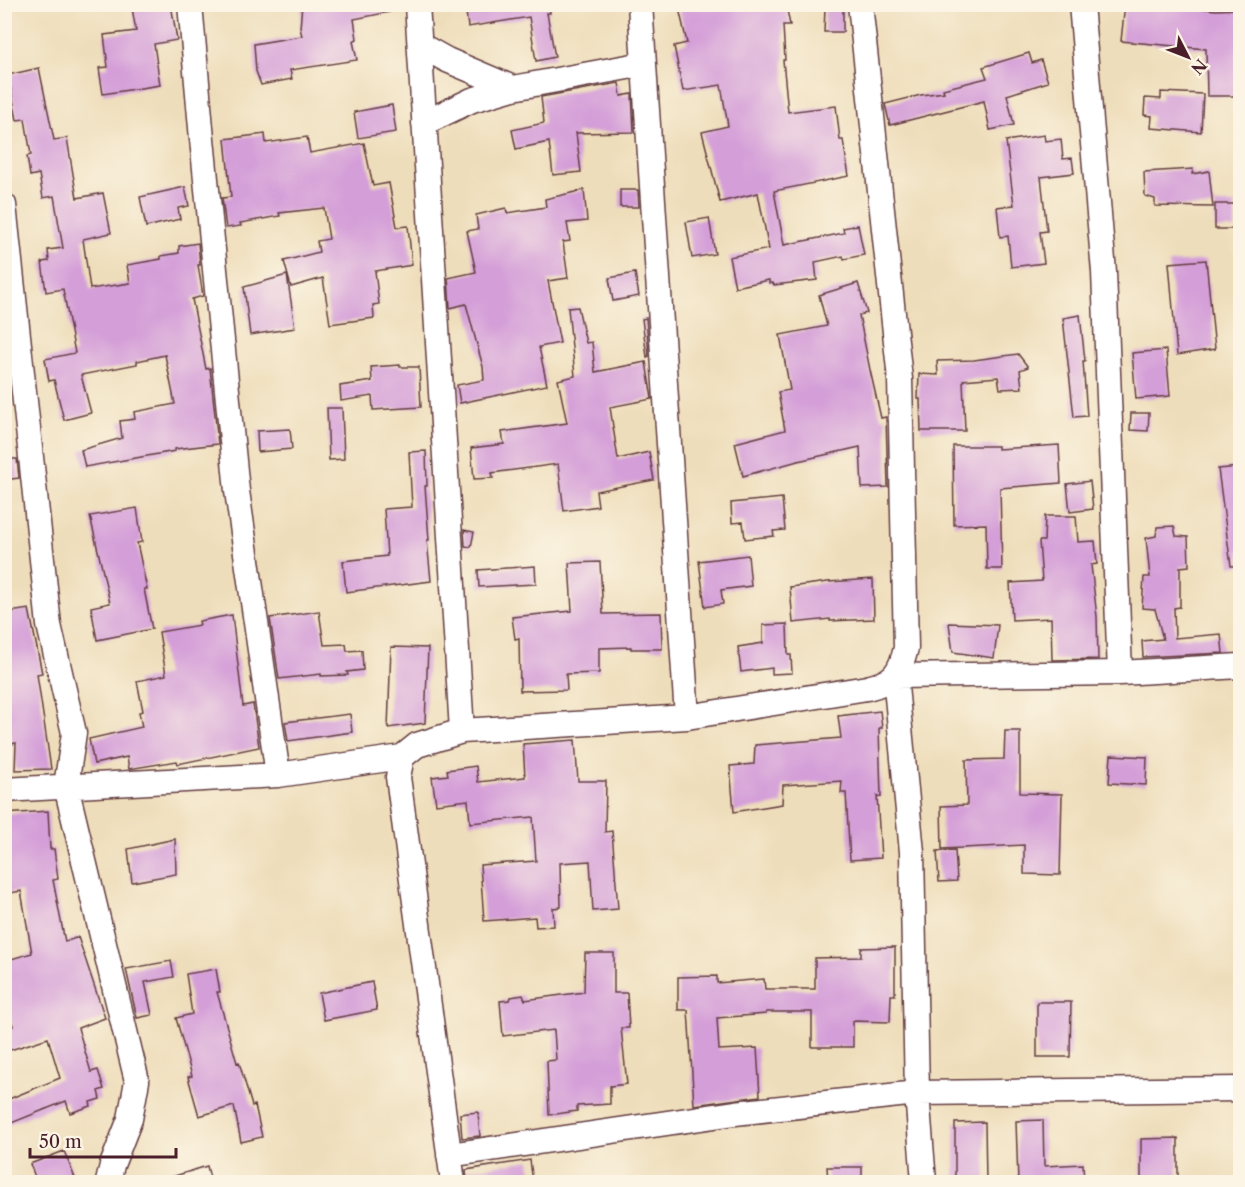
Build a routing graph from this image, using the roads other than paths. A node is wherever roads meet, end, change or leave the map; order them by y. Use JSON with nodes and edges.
{"nodes":[{"id":1,"x":190,"y":4,"type":"edge"},
{"id":2,"x":417,"y":4,"type":"edge"},
{"id":3,"x":640,"y":4,"type":"edge"},
{"id":4,"x":860,"y":4,"type":"edge"},
{"id":5,"x":1081,"y":4,"type":"edge"},
{"id":6,"x":420,"y":45,"type":"junction"},
{"id":7,"x":644,"y":64,"type":"junction"},
{"id":8,"x":513,"y":88,"type":"junction"},
{"id":9,"x":424,"y":123,"type":"junction"},
{"id":10,"x":4,"y":205,"type":"edge"},
{"id":11,"x":1240,"y":666,"type":"edge"},
{"id":12,"x":1120,"y":673,"type":"junction"},
{"id":13,"x":895,"y":676,"type":"junction"},
{"id":14,"x":687,"y":717,"type":"junction"},
{"id":15,"x":462,"y":731,"type":"junction"},
{"id":16,"x":402,"y":757,"type":"junction"},
{"id":17,"x":278,"y":775,"type":"junction"},
{"id":18,"x":66,"y":786,"type":"junction"},
{"id":19,"x":4,"y":789,"type":"edge"},
{"id":20,"x":1240,"y":1089,"type":"edge"},
{"id":21,"x":917,"y":1093,"type":"junction"},
{"id":22,"x":448,"y":1155,"type":"junction"},
{"id":23,"x":108,"y":1182,"type":"edge"},
{"id":24,"x":453,"y":1182,"type":"edge"},
{"id":25,"x":924,"y":1182,"type":"edge"}],
"edges":[{"from":1,"to":17,"type":"street"},
{"from":2,"to":6,"type":"street"},
{"from":3,"to":7,"type":"street"},
{"from":4,"to":13,"type":"street"},
{"from":5,"to":12,"type":"street"},
{"from":6,"to":8,"type":"street"},
{"from":6,"to":9,"type":"street"},
{"from":7,"to":8,"type":"street"},
{"from":7,"to":14,"type":"street"},
{"from":8,"to":9,"type":"street"},
{"from":9,"to":15,"type":"street"},
{"from":10,"to":18,"type":"street"},
{"from":11,"to":12,"type":"street"},
{"from":12,"to":13,"type":"street"},
{"from":13,"to":14,"type":"street"},
{"from":13,"to":21,"type":"street"},
{"from":14,"to":15,"type":"street"},
{"from":15,"to":16,"type":"street"},
{"from":16,"to":17,"type":"street"},
{"from":16,"to":22,"type":"street"},
{"from":17,"to":18,"type":"street"},
{"from":18,"to":19,"type":"street"},
{"from":18,"to":23,"type":"street"},
{"from":20,"to":21,"type":"street"},
{"from":21,"to":22,"type":"street"},
{"from":21,"to":25,"type":"street"},
{"from":22,"to":24,"type":"street"}]}
